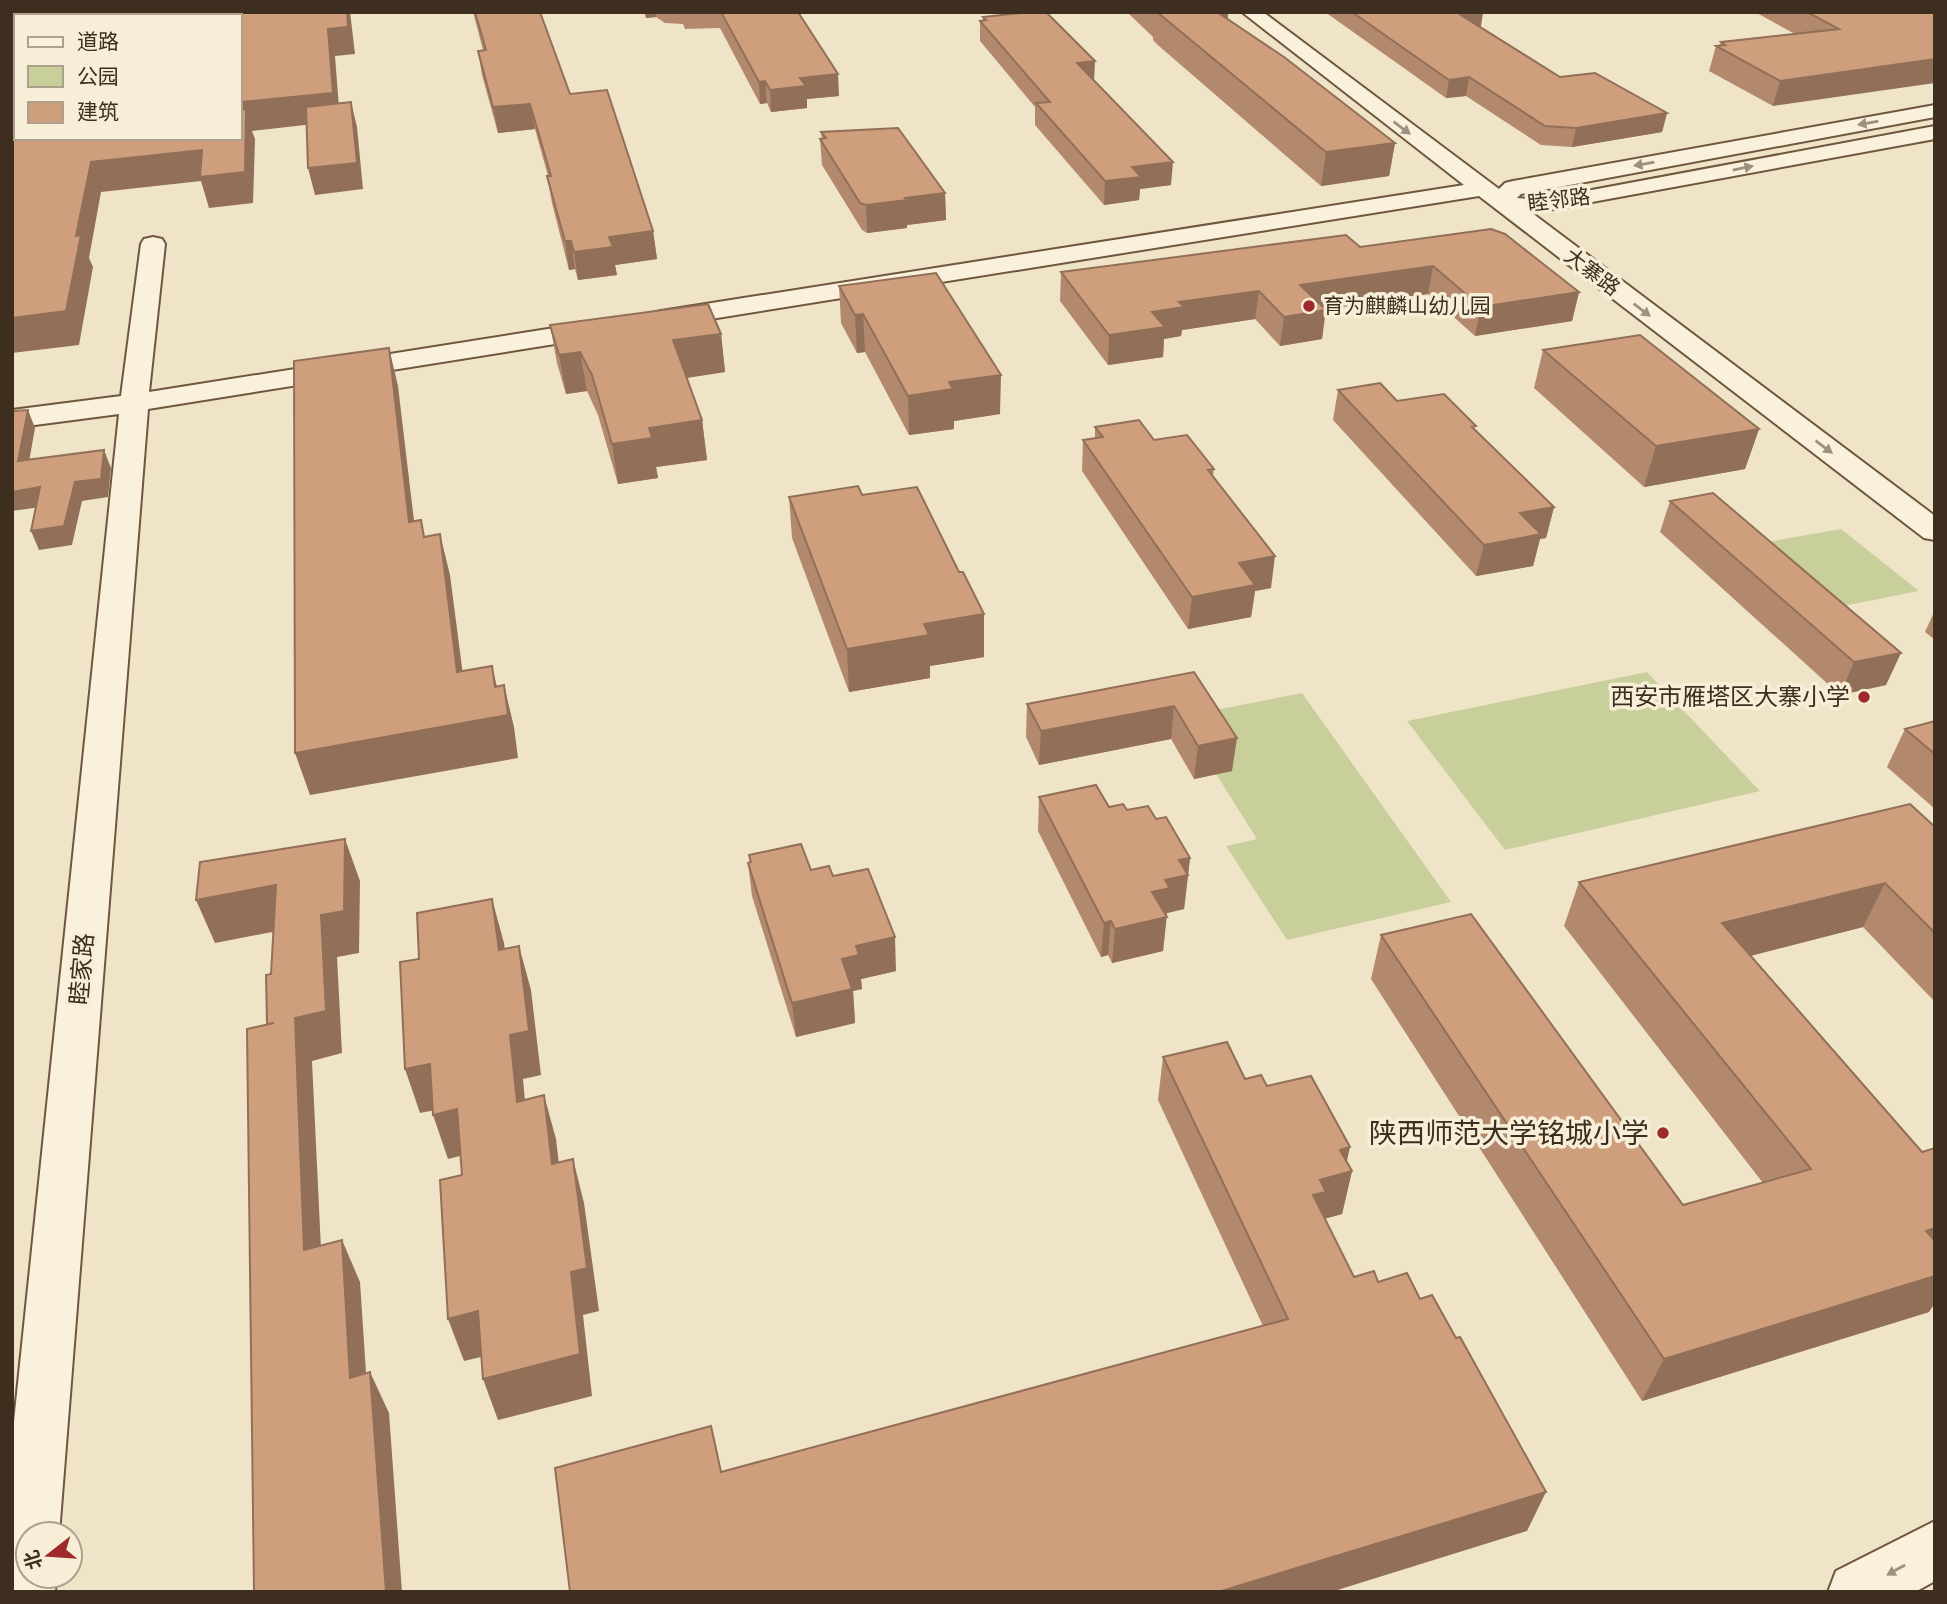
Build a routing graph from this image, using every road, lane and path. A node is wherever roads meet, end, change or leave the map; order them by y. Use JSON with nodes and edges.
{"nodes":[{"id":1,"x":1251,"y":12,"type":"edge"},
{"id":2,"x":1277,"y":12,"type":"edge"},
{"id":3,"x":1935,"y":111,"type":"edge"},
{"id":4,"x":1935,"y":132,"type":"edge"},
{"id":5,"x":1498,"y":193,"type":"junction"},
{"id":6,"x":1538,"y":207,"type":"junction"},
{"id":7,"x":153,"y":244,"type":"dead end"},
{"id":8,"x":134,"y":403,"type":"junction"},
{"id":9,"x":12,"y":419,"type":"edge"},
{"id":10,"x":1935,"y":501,"type":"edge"},
{"id":11,"x":1935,"y":531,"type":"edge"},
{"id":12,"x":32,"y":1520,"type":"edge"},
{"id":13,"x":1935,"y":1549,"type":"edge"},
{"id":14,"x":1857,"y":1592,"type":"edge"}],
"edges":[{"from":1,"to":5,"type":"street","name":"大寨路","one_way":true},
{"from":2,"to":5,"type":"street","name":"大寨路"},
{"from":3,"to":5,"type":"street","name":"睦邻路","one_way":true},
{"from":6,"to":4,"type":"street","name":"睦邻路","one_way":true},
{"from":5,"to":6,"type":"street","name":"大寨路"},
{"from":5,"to":8,"type":"street","name":"睦邻路"},
{"from":5,"to":11,"type":"street","name":"大寨路","one_way":true},
{"from":6,"to":10,"type":"street","name":"大寨路"},
{"from":7,"to":8,"type":"street","name":"睦家路"},
{"from":8,"to":9,"type":"street","name":"睦邻路"},
{"from":8,"to":12,"type":"street","name":"睦家路"},
{"from":13,"to":14,"type":"street","one_way":true}]}
